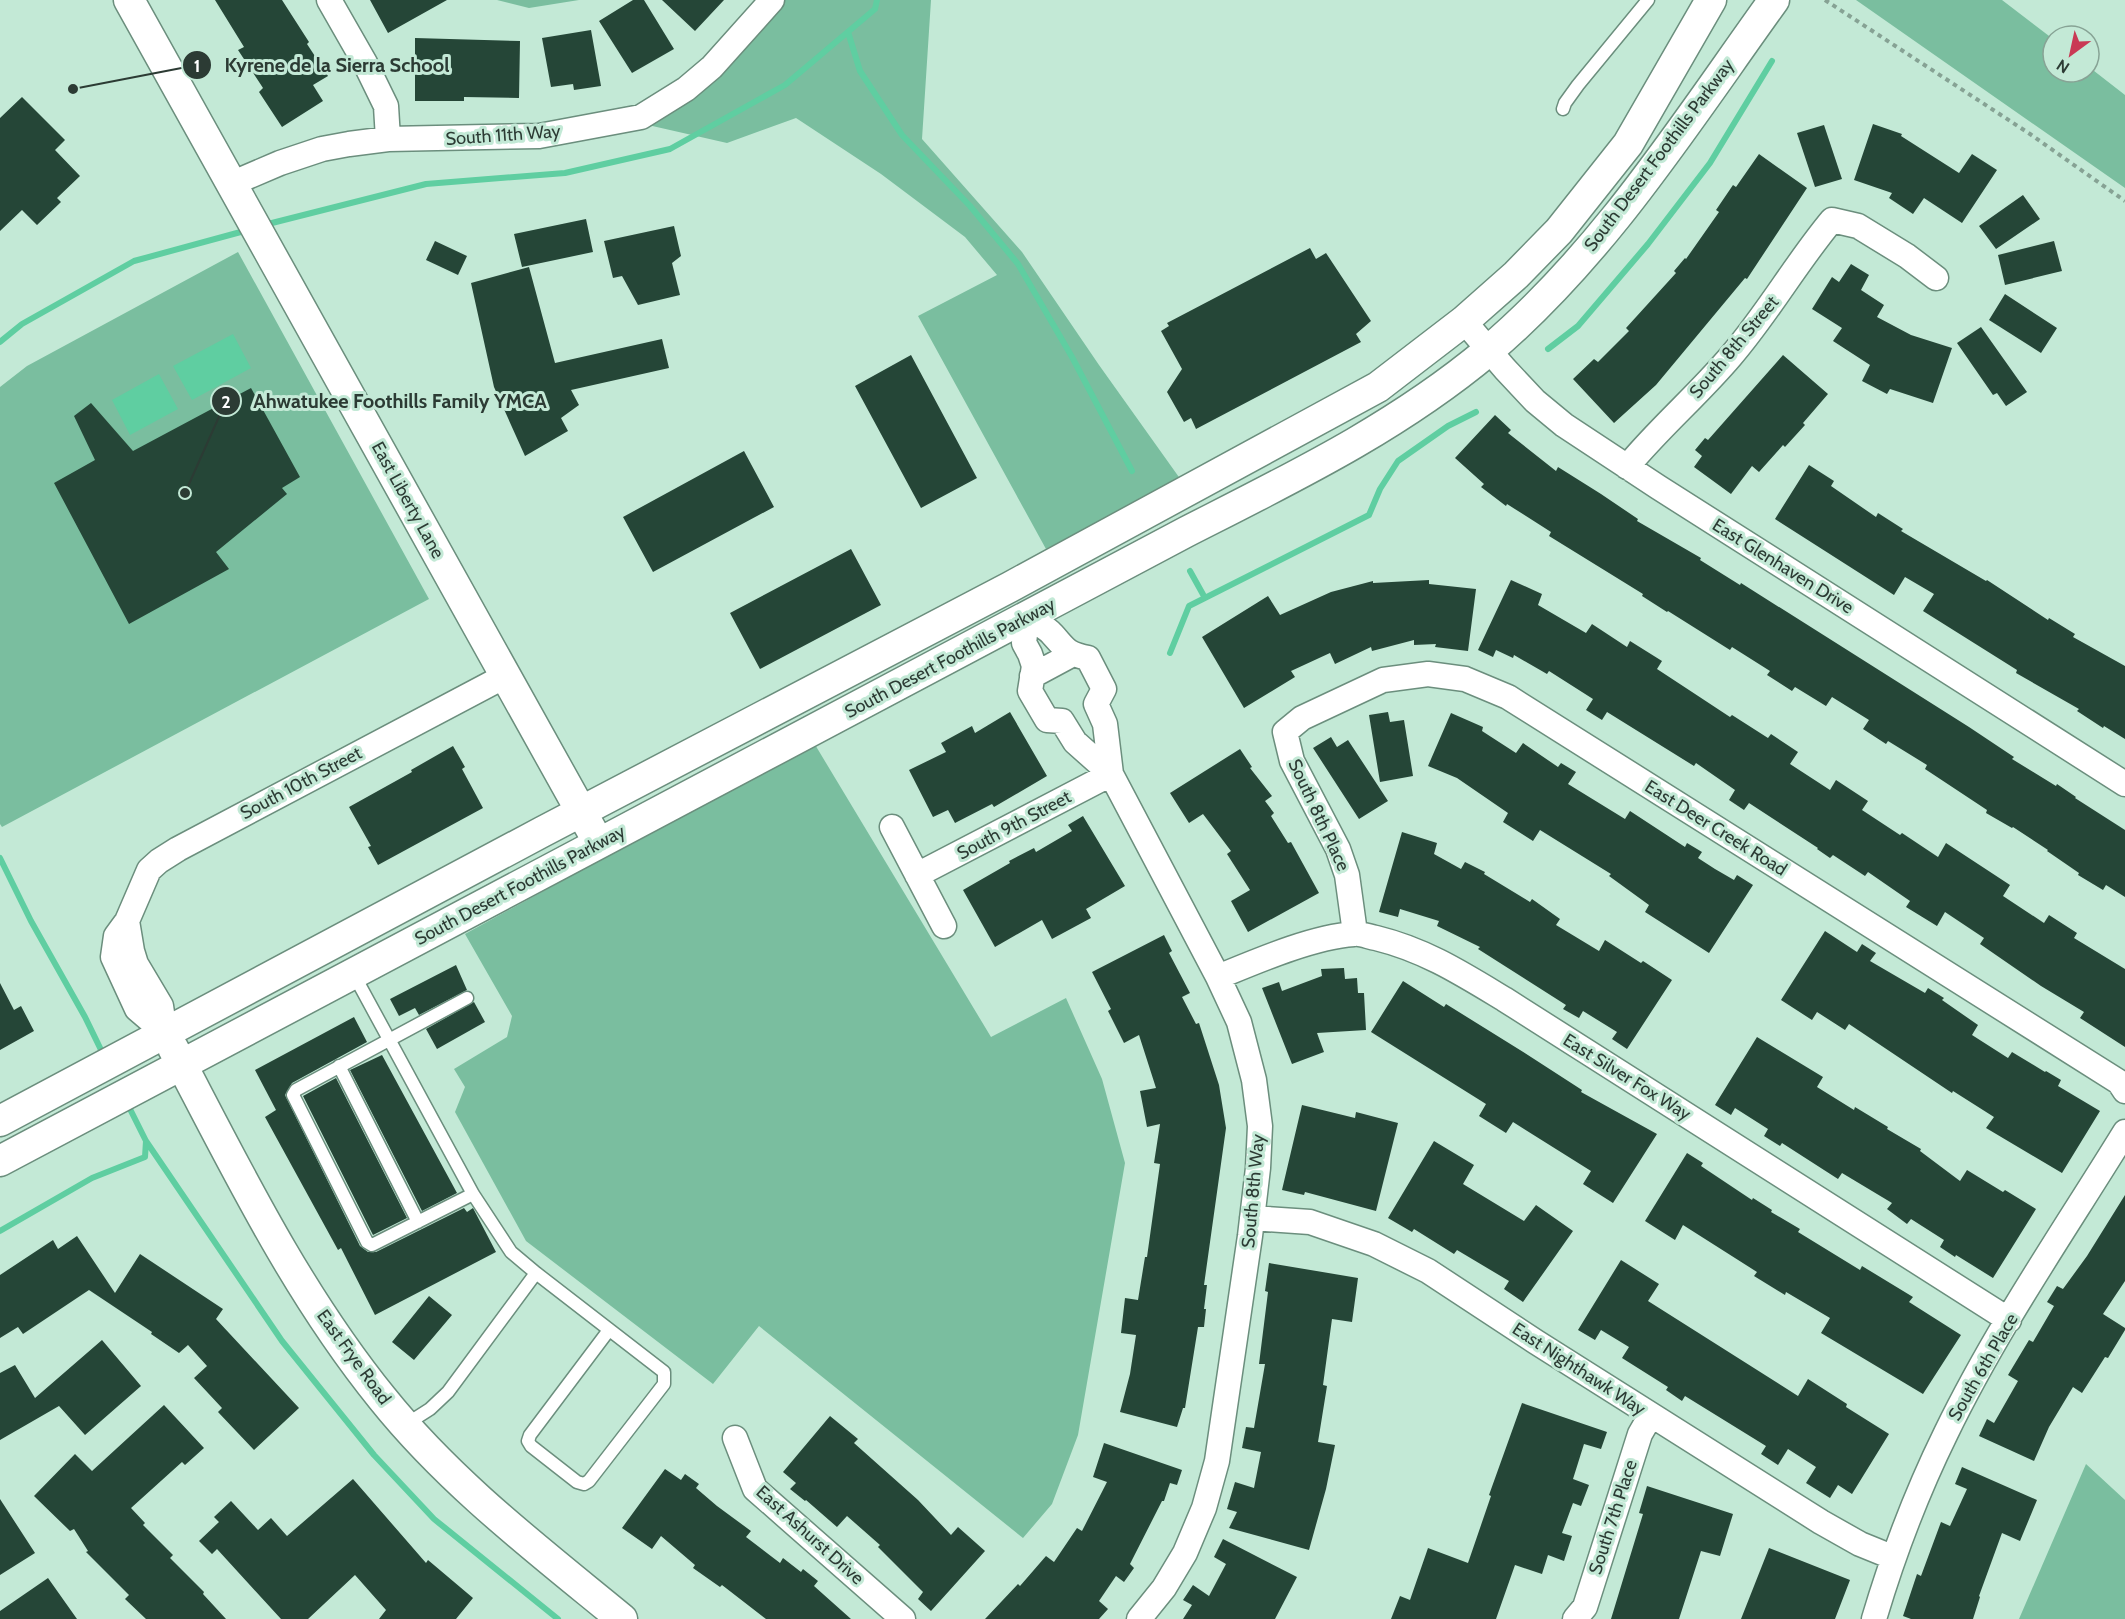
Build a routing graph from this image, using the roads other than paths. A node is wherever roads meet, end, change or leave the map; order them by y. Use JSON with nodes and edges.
{"nodes":[{"id":1,"x":129,"y":0,"type":"edge"},
{"id":2,"x":329,"y":0,"type":"edge"},
{"id":3,"x":772,"y":0,"type":"edge"},
{"id":4,"x":1648,"y":0,"type":"edge"},
{"id":5,"x":1711,"y":0,"type":"edge"},
{"id":6,"x":1774,"y":0,"type":"edge"},
{"id":7,"x":1563,"y":109,"type":"dead end"},
{"id":8,"x":388,"y":139,"type":"junction"},
{"id":9,"x":235,"y":192,"type":"junction"},
{"id":10,"x":1936,"y":278,"type":"dead end"},
{"id":11,"x":1464,"y":321,"type":"junction"},
{"id":12,"x":1489,"y":350,"type":"junction"},
{"id":13,"x":1627,"y":467,"type":"junction"},
{"id":14,"x":1027,"y":617,"type":"junction"},
{"id":15,"x":1073,"y":654,"type":"junction"},
{"id":16,"x":505,"y":676,"type":"junction"},
{"id":17,"x":1032,"y":676,"type":"junction"},
{"id":18,"x":1096,"y":704,"type":"junction"},
{"id":19,"x":1062,"y":721,"type":"junction"},
{"id":20,"x":1285,"y":732,"type":"joint"},
{"id":21,"x":1110,"y":774,"type":"junction"},
{"id":22,"x":2125,"y":783,"type":"edge"},
{"id":23,"x":582,"y":813,"type":"junction"},
{"id":24,"x":892,"y":827,"type":"dead end"},
{"id":25,"x":599,"y":844,"type":"junction"},
{"id":26,"x":917,"y":875,"type":"junction"},
{"id":27,"x":127,"y":921,"type":"joint"},
{"id":28,"x":944,"y":926,"type":"dead end"},
{"id":29,"x":1355,"y":933,"type":"junction"},
{"id":30,"x":353,"y":973,"type":"junction"},
{"id":31,"x":1218,"y":977,"type":"junction"},
{"id":32,"x":467,"y":998,"type":"dead end"},
{"id":33,"x":165,"y":1033,"type":"junction"},
{"id":34,"x":390,"y":1039,"type":"junction"},
{"id":35,"x":182,"y":1065,"type":"junction"},
{"id":36,"x":339,"y":1066,"type":"junction"},
{"id":37,"x":2125,"y":1091,"type":"edge"},
{"id":38,"x":0,"y":1121,"type":"edge"},
{"id":39,"x":2125,"y":1132,"type":"edge"},
{"id":40,"x":0,"y":1161,"type":"edge"},
{"id":41,"x":473,"y":1194,"type":"junction"},
{"id":42,"x":1252,"y":1218,"type":"junction"},
{"id":43,"x":418,"y":1222,"type":"junction"},
{"id":44,"x":536,"y":1273,"type":"junction"},
{"id":45,"x":2009,"y":1320,"type":"junction"},
{"id":46,"x":609,"y":1330,"type":"junction"},
{"id":47,"x":1651,"y":1415,"type":"junction"},
{"id":48,"x":405,"y":1425,"type":"junction"},
{"id":49,"x":735,"y":1438,"type":"dead end"},
{"id":50,"x":1892,"y":1557,"type":"junction"},
{"id":51,"x":622,"y":1619,"type":"edge"},
{"id":52,"x":903,"y":1619,"type":"edge"},
{"id":53,"x":1139,"y":1619,"type":"edge"},
{"id":54,"x":1575,"y":1619,"type":"edge"},
{"id":55,"x":1874,"y":1619,"type":"edge"}],
"edges":[{"from":1,"to":9,"type":"street","name":"East Liberty Lane"},
{"from":2,"to":8,"type":"street"},
{"from":3,"to":8,"type":"street","name":"South 11th Way"},
{"from":4,"to":7,"type":"lane"},
{"from":5,"to":11,"type":"street","name":"South Desert Foothills Parkway"},
{"from":6,"to":12,"type":"street","name":"South Desert Foothills Parkway"},
{"from":8,"to":9,"type":"street","name":"South 11th Way"},
{"from":9,"to":16,"type":"street","name":"East Liberty Lane"},
{"from":10,"to":13,"type":"street","name":"South 8th Street"},
{"from":11,"to":12,"type":"street","name":"East Glenhaven Drive"},
{"from":11,"to":23,"type":"street","name":"South Desert Foothills Parkway"},
{"from":12,"to":13,"type":"street","name":"East Glenhaven Drive"},
{"from":12,"to":14,"type":"street","name":"South Desert Foothills Parkway"},
{"from":13,"to":22,"type":"street","name":"East Glenhaven Drive"},
{"from":14,"to":15,"type":"street","name":"South 8th Way"},
{"from":14,"to":17,"type":"street","name":"South 8th Way"},
{"from":14,"to":25,"type":"street","name":"South Desert Foothills Parkway"},
{"from":15,"to":17,"type":"street"},
{"from":15,"to":18,"type":"street","name":"South 8th Way"},
{"from":16,"to":23,"type":"street","name":"East Liberty Lane"},
{"from":16,"to":27,"type":"street","name":"South 10th Street"},
{"from":17,"to":19,"type":"street","name":"South 8th Way"},
{"from":18,"to":19,"type":"street"},
{"from":18,"to":21,"type":"street","name":"South 8th Way"},
{"from":19,"to":21,"type":"street","name":"South 8th Way"},
{"from":20,"to":29,"type":"street","name":"South 8th Place"},
{"from":20,"to":37,"type":"street","name":"East Deer Creek Road"},
{"from":21,"to":26,"type":"street","name":"South 9th Street"},
{"from":21,"to":31,"type":"street","name":"South 8th Way"},
{"from":23,"to":25,"type":"street","name":"East Liberty Lane"},
{"from":23,"to":33,"type":"street","name":"South Desert Foothills Parkway"},
{"from":24,"to":26,"type":"street"},
{"from":25,"to":30,"type":"street","name":"South Desert Foothills Parkway"},
{"from":26,"to":28,"type":"street"},
{"from":27,"to":33,"type":"street","name":"East Frye Road"},
{"from":29,"to":31,"type":"street","name":"East Silver Fox Way"},
{"from":29,"to":45,"type":"street","name":"East Silver Fox Way"},
{"from":30,"to":34,"type":"lane"},
{"from":30,"to":35,"type":"street","name":"South Desert Foothills Parkway"},
{"from":31,"to":42,"type":"street","name":"South 8th Way"},
{"from":32,"to":34,"type":"lane"},
{"from":33,"to":35,"type":"street","name":"East Frye Road"},
{"from":33,"to":38,"type":"street","name":"South Desert Foothills Parkway"},
{"from":34,"to":36,"type":"lane"},
{"from":34,"to":41,"type":"lane"},
{"from":35,"to":40,"type":"street","name":"South Desert Foothills Parkway"},
{"from":35,"to":48,"type":"street","name":"East Frye Road"},
{"from":36,"to":43,"type":"lane"},
{"from":36,"to":43,"type":"lane"},
{"from":39,"to":45,"type":"street","name":"South 6th Place"},
{"from":41,"to":43,"type":"lane"},
{"from":41,"to":44,"type":"lane"},
{"from":42,"to":47,"type":"street","name":"East Nighthawk Way"},
{"from":42,"to":53,"type":"street","name":"South 8th Way"},
{"from":44,"to":46,"type":"lane"},
{"from":44,"to":48,"type":"lane"},
{"from":45,"to":50,"type":"street","name":"South 6th Place"},
{"from":46,"to":46,"type":"lane"},
{"from":47,"to":50,"type":"street","name":"East Nighthawk Way"},
{"from":47,"to":54,"type":"street","name":"South 7th Place"},
{"from":48,"to":51,"type":"street","name":"East Frye Road"},
{"from":49,"to":52,"type":"street","name":"East Ashurst Drive"},
{"from":50,"to":55,"type":"street","name":"South 6th Place"}]}
